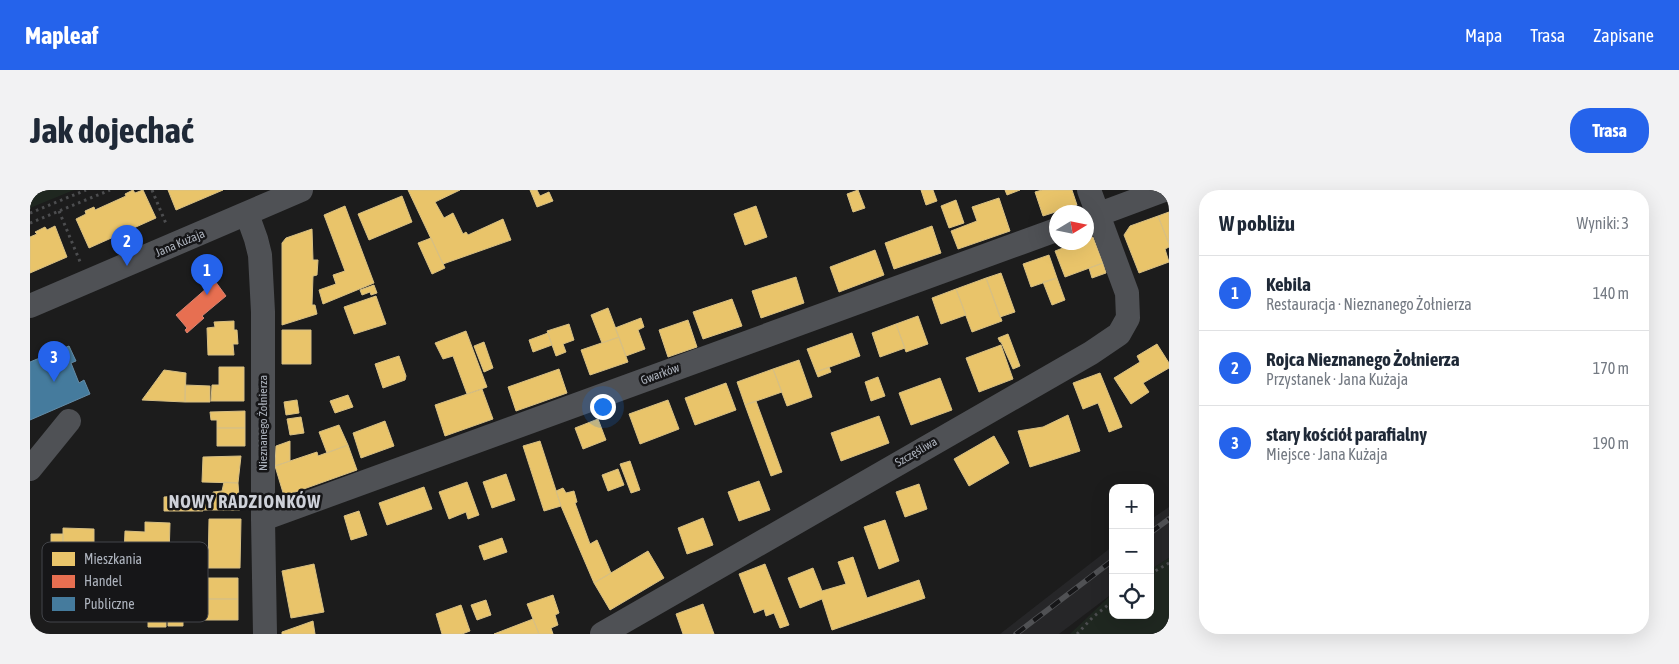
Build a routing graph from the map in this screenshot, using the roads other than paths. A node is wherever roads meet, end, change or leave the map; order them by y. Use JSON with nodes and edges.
{"nodes":[{"id":1,"x":301,"y":190,"type":"edge"},
{"id":2,"x":1089,"y":190,"type":"edge"},
{"id":3,"x":1164,"y":190,"type":"edge"},
{"id":4,"x":1091,"y":205,"type":"edge"},
{"id":5,"x":246,"y":214,"type":"junction"},
{"id":6,"x":1094,"y":215,"type":"edge"},
{"id":7,"x":1094,"y":220,"type":"edge"},
{"id":8,"x":1049,"y":233,"type":"edge"},
{"id":9,"x":30,"y":306,"type":"edge"},
{"id":10,"x":69,"y":421,"type":"dead end"},
{"id":11,"x":30,"y":469,"type":"edge"},
{"id":12,"x":263,"y":519,"type":"junction"},
{"id":13,"x":265,"y":634,"type":"edge"},
{"id":14,"x":602,"y":634,"type":"edge"}],
"edges":[{"from":1,"to":5,"type":"street","name":"Jana Kużaja"},
{"from":2,"to":4,"type":"street","name":"Szczęśliwa"},
{"from":3,"to":6,"type":"street"},
{"from":5,"to":9,"type":"street","name":"Jana Kużaja"},
{"from":5,"to":12,"type":"street","name":"Nieznanego Żołnierza"},
{"from":7,"to":14,"type":"street","name":"Szczęśliwa"},
{"from":8,"to":12,"type":"street","name":"Gwarków"},
{"from":10,"to":11,"type":"street"},
{"from":12,"to":13,"type":"street","name":"Nieznanego Żołnierza"}]}
